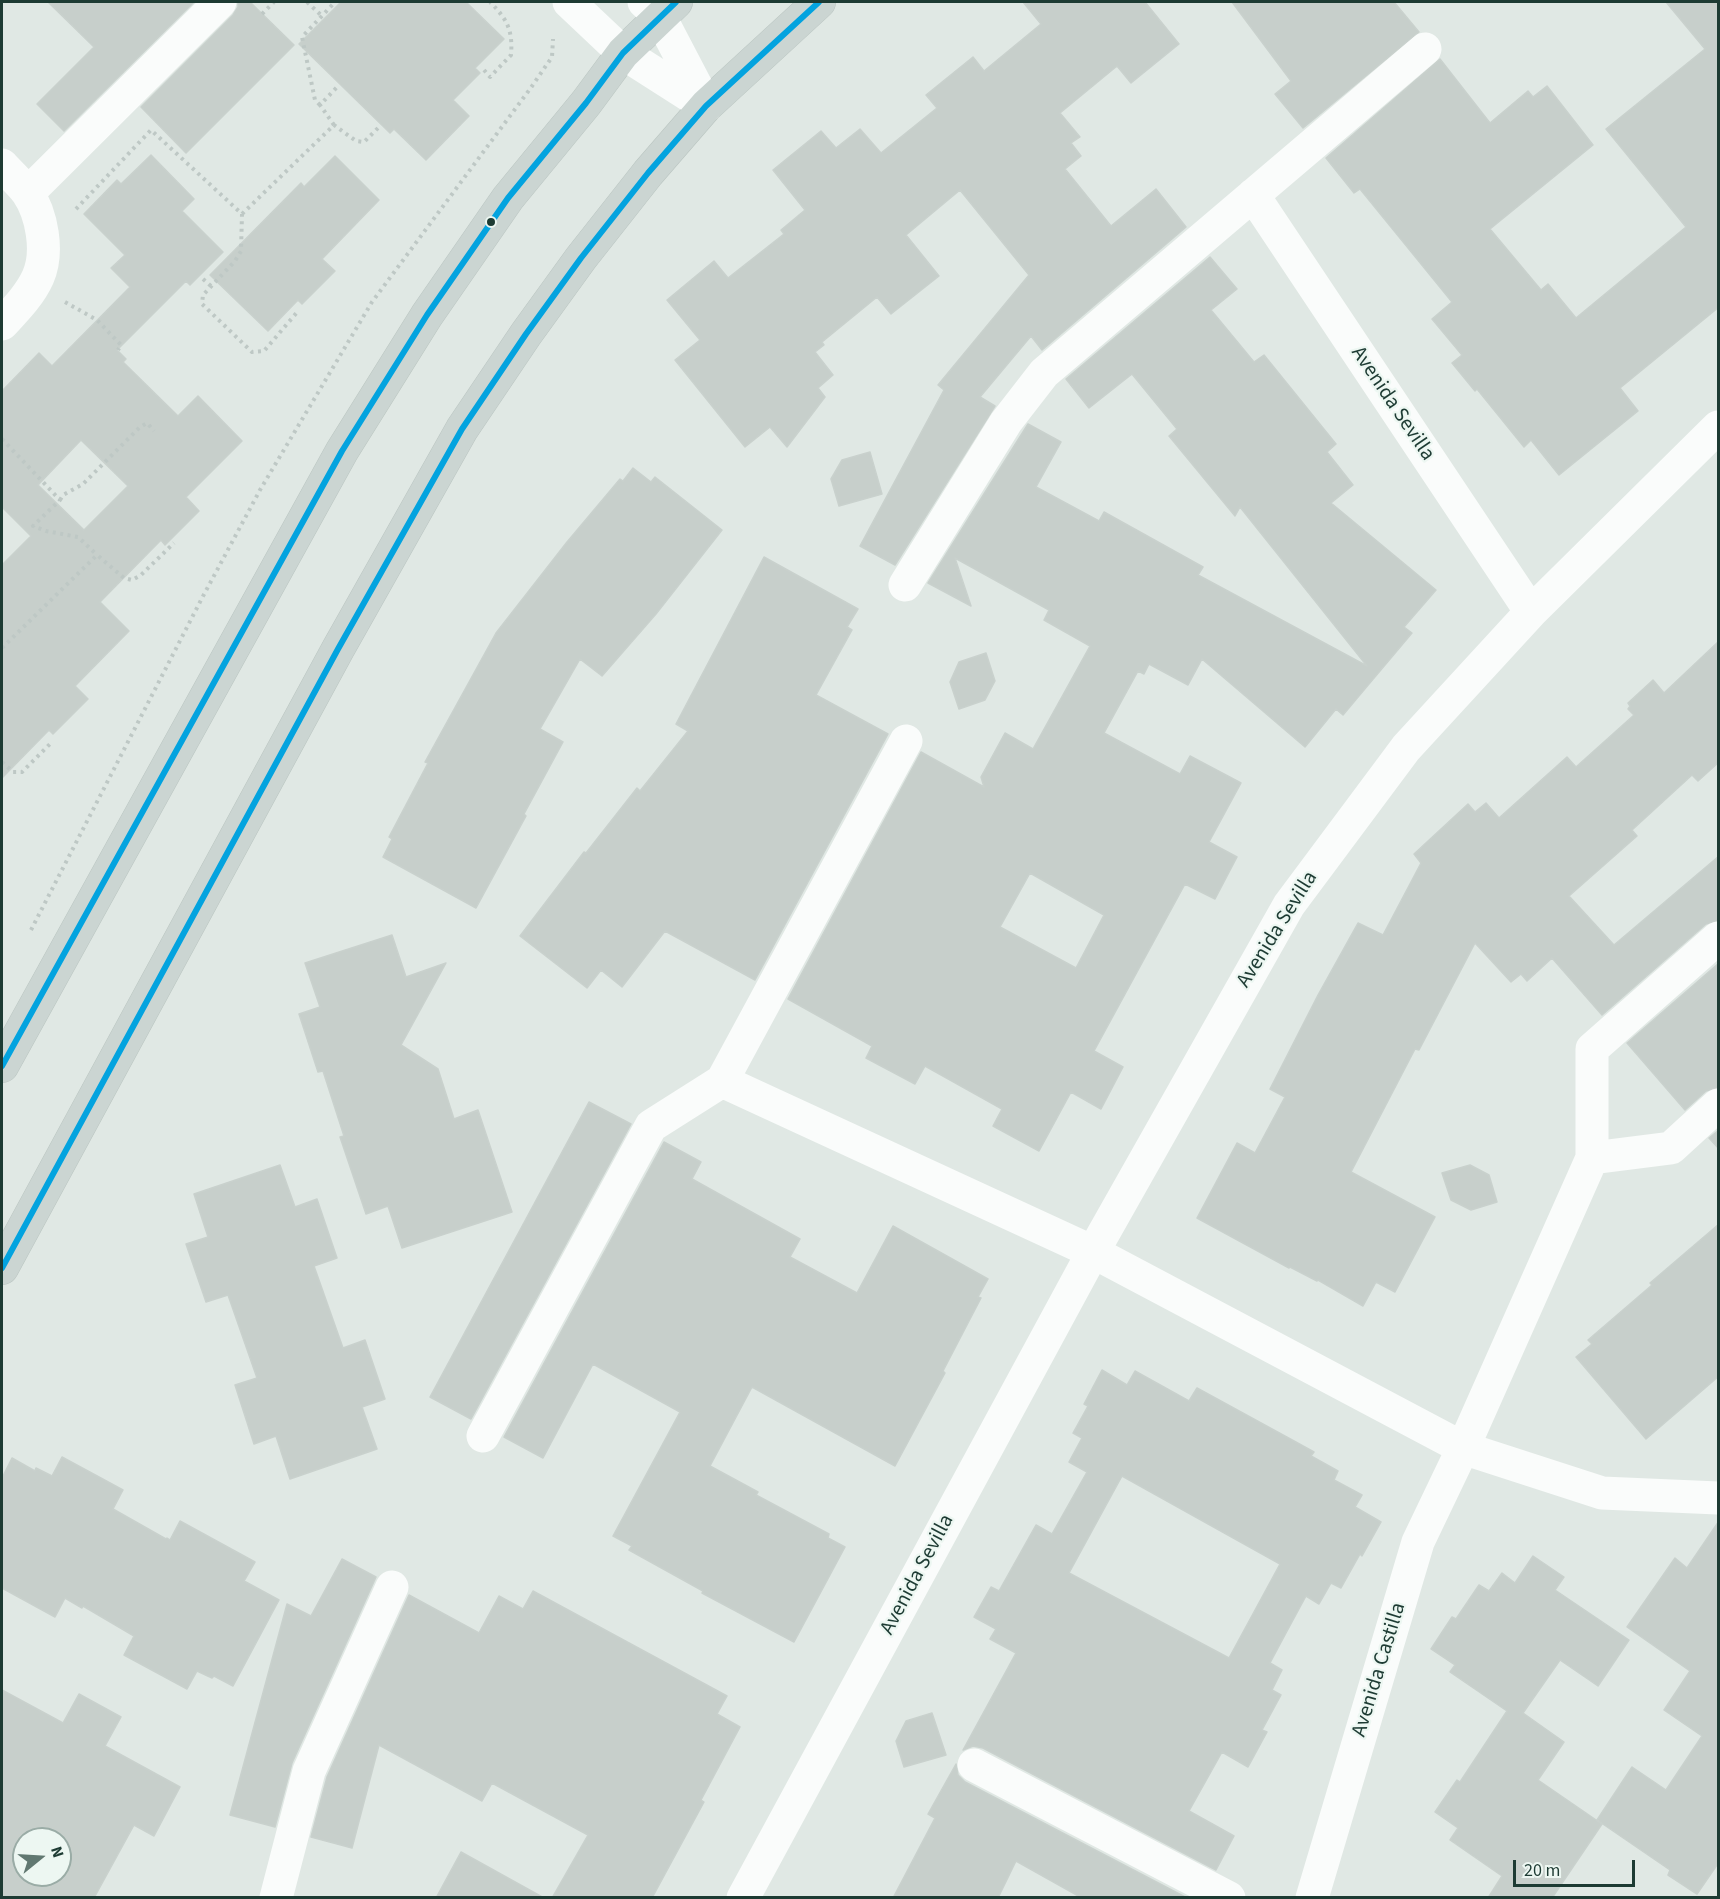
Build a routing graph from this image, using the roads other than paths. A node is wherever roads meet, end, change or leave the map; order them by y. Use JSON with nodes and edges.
{"nodes":[{"id":1,"x":220,"y":2,"type":"edge"},
{"id":2,"x":569,"y":2,"type":"edge"},
{"id":3,"x":819,"y":2,"type":"edge"},
{"id":4,"x":660,"y":7,"type":"edge"},
{"id":5,"x":1425,"y":49,"type":"dead end"},
{"id":6,"x":623,"y":53,"type":"junction"},
{"id":7,"x":706,"y":106,"type":"junction"},
{"id":8,"x":2,"y":165,"type":"edge"},
{"id":9,"x":28,"y":194,"type":"junction"},
{"id":10,"x":1253,"y":195,"type":"junction"},
{"id":11,"x":2,"y":324,"type":"edge"},
{"id":12,"x":1719,"y":427,"type":"edge"},
{"id":13,"x":905,"y":585,"type":"dead end"},
{"id":14,"x":1530,"y":612,"type":"junction"},
{"id":15,"x":906,"y":741,"type":"dead end"},
{"id":16,"x":1719,"y":938,"type":"edge"},
{"id":17,"x":2,"y":1066,"type":"edge"},
{"id":18,"x":722,"y":1082,"type":"junction"},
{"id":19,"x":1719,"y":1106,"type":"edge"},
{"id":20,"x":1592,"y":1158,"type":"junction"},
{"id":21,"x":1093,"y":1252,"type":"junction"},
{"id":22,"x":2,"y":1268,"type":"edge"},
{"id":23,"x":483,"y":1436,"type":"dead end"},
{"id":24,"x":1463,"y":1448,"type":"junction"},
{"id":25,"x":1719,"y":1498,"type":"edge"},
{"id":26,"x":392,"y":1587,"type":"dead end"},
{"id":27,"x":974,"y":1765,"type":"dead end"},
{"id":28,"x":276,"y":1898,"type":"edge"},
{"id":29,"x":743,"y":1898,"type":"edge"},
{"id":30,"x":1229,"y":1898,"type":"edge"},
{"id":31,"x":1312,"y":1898,"type":"edge"}],
"edges":[{"from":1,"to":9,"type":"street"},
{"from":2,"to":6,"type":"street"},
{"from":3,"to":7,"type":"main road"},
{"from":4,"to":6,"type":"main road"},
{"from":4,"to":7,"type":"street"},
{"from":5,"to":10,"type":"street"},
{"from":6,"to":7,"type":"street"},
{"from":6,"to":17,"type":"main road"},
{"from":7,"to":22,"type":"main road"},
{"from":8,"to":9,"type":"street"},
{"from":9,"to":11,"type":"street"},
{"from":10,"to":13,"type":"street"},
{"from":10,"to":14,"type":"street","name":"Avenida Sevilla"},
{"from":12,"to":14,"type":"street","name":"Avenida Sevilla"},
{"from":14,"to":21,"type":"street","name":"Avenida Sevilla"},
{"from":15,"to":18,"type":"street"},
{"from":16,"to":20,"type":"street"},
{"from":18,"to":21,"type":"street"},
{"from":18,"to":23,"type":"street"},
{"from":19,"to":20,"type":"street"},
{"from":20,"to":24,"type":"street","name":"Avenida Castilla"},
{"from":21,"to":24,"type":"street"},
{"from":21,"to":29,"type":"street","name":"Avenida Sevilla"},
{"from":24,"to":25,"type":"street"},
{"from":24,"to":31,"type":"street","name":"Avenida Castilla"},
{"from":26,"to":28,"type":"street"},
{"from":27,"to":30,"type":"street"}]}
